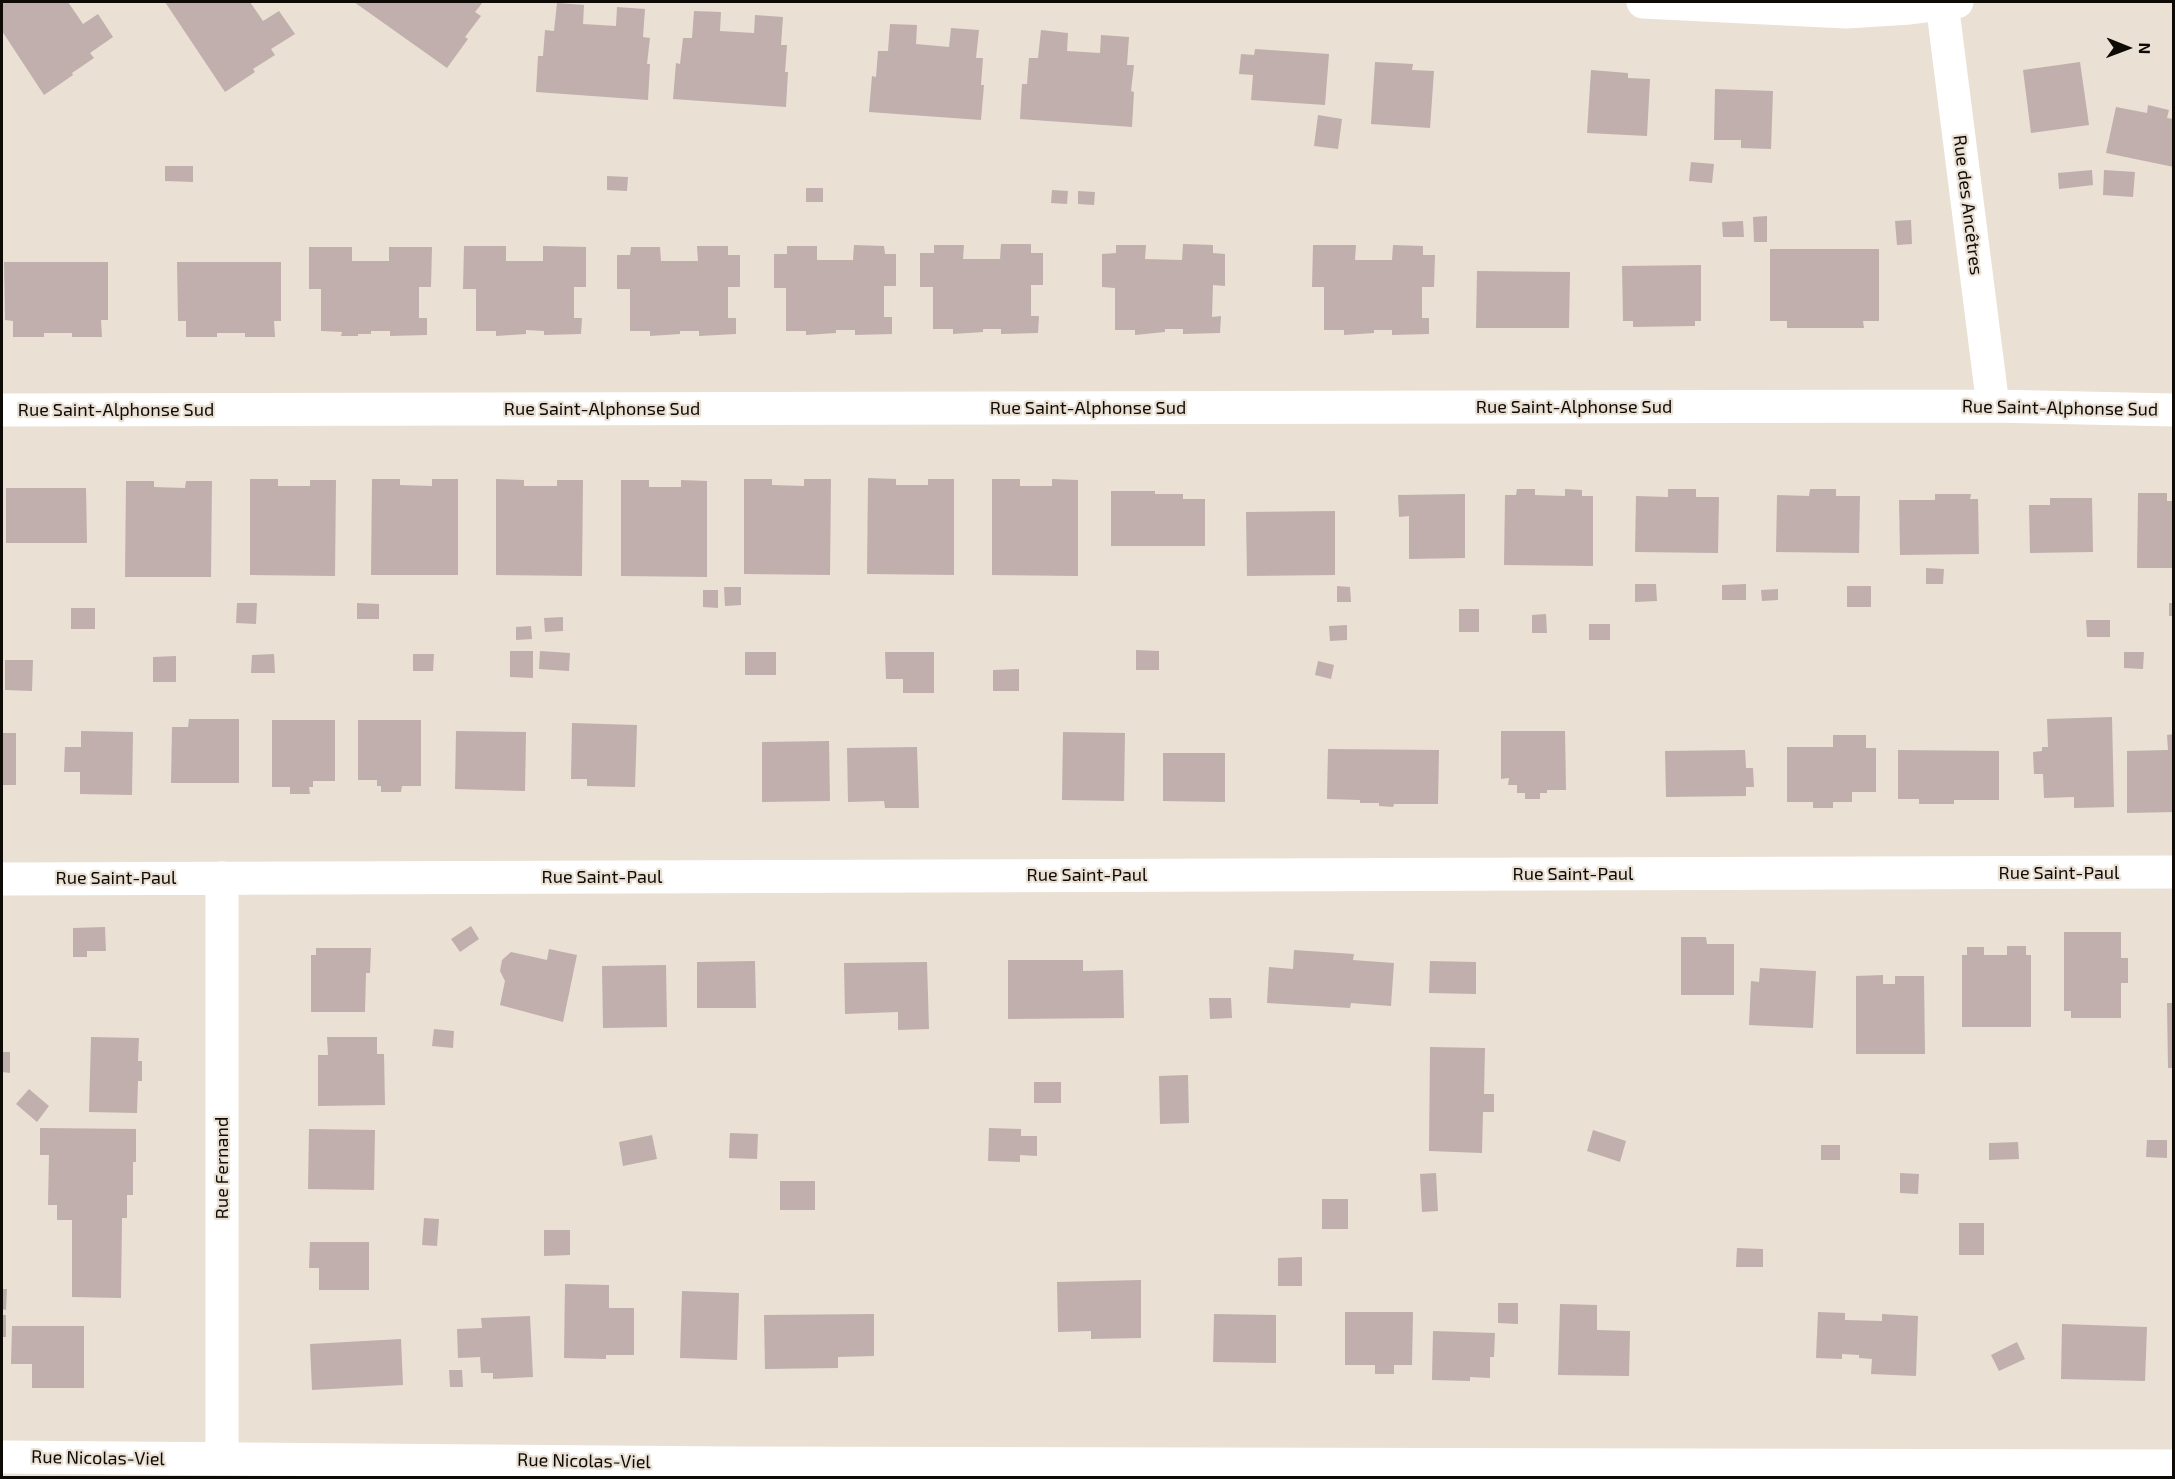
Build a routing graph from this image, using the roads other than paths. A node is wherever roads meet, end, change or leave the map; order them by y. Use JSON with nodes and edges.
{"nodes":[{"id":1,"x":1643,"y":2,"type":"edge"},
{"id":2,"x":1950,"y":2,"type":"edge"},
{"id":3,"x":1993,"y":406,"type":"junction"},
{"id":4,"x":2,"y":410,"type":"edge"},
{"id":5,"x":2174,"y":410,"type":"edge"},
{"id":6,"x":2174,"y":872,"type":"edge"},
{"id":7,"x":222,"y":878,"type":"junction"},
{"id":8,"x":2,"y":879,"type":"edge"},
{"id":9,"x":2,"y":1457,"type":"edge"},
{"id":10,"x":222,"y":1459,"type":"junction"},
{"id":11,"x":2174,"y":1466,"type":"edge"},
{"id":12,"x":731,"y":1470,"type":"edge"},
{"id":13,"x":1656,"y":1471,"type":"edge"}],
"edges":[{"from":1,"to":2,"type":"street"},
{"from":2,"to":3,"type":"street","name":"Rue des Ancêtres"},
{"from":3,"to":4,"type":"street","name":"Rue Saint-Alphonse Sud"},
{"from":3,"to":5,"type":"street","name":"Rue Saint-Alphonse Sud"},
{"from":6,"to":7,"type":"street","name":"Rue Saint-Paul"},
{"from":7,"to":8,"type":"street","name":"Rue Saint-Paul"},
{"from":7,"to":10,"type":"street","name":"Rue Fernand"},
{"from":9,"to":10,"type":"street","name":"Rue Nicolas-Viel"},
{"from":10,"to":12,"type":"street","name":"Rue Nicolas-Viel"},
{"from":11,"to":13,"type":"street","name":"Rue Nicolas-Viel"},
{"from":12,"to":13,"type":"street","name":"Rue Nicolas-Viel"}]}
